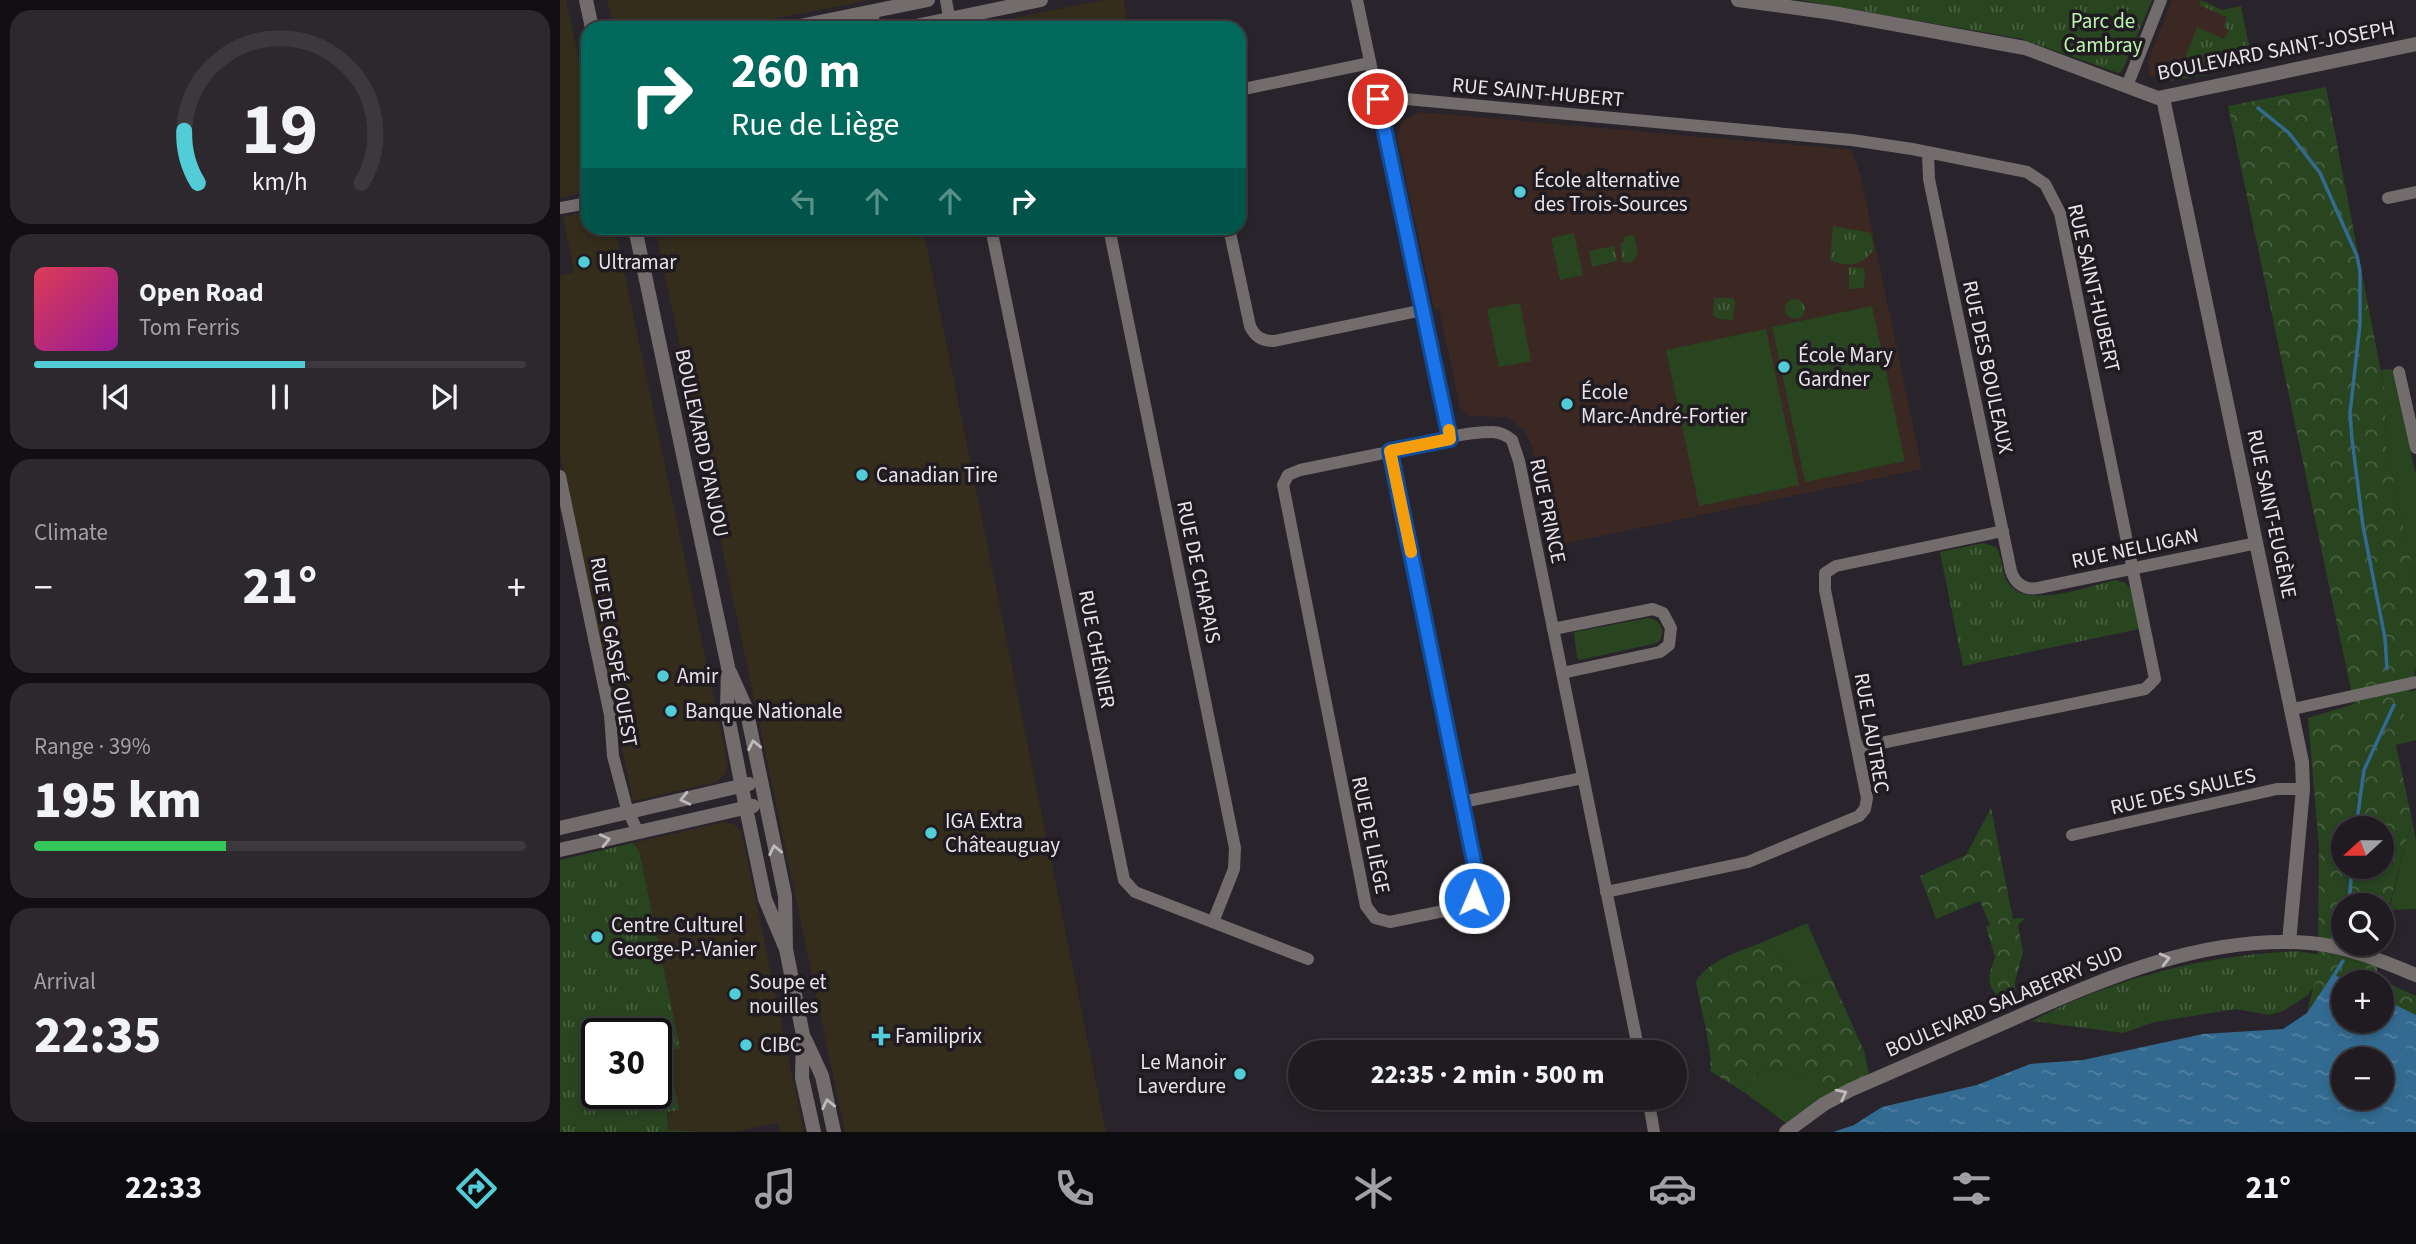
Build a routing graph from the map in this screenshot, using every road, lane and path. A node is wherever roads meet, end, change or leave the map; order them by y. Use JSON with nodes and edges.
{"nodes":[{"id":1,"x":586,"y":0,"type":"edge"},
{"id":2,"x":928,"y":0,"type":"edge"},
{"id":3,"x":946,"y":0,"type":"edge"},
{"id":4,"x":1041,"y":0,"type":"edge"},
{"id":5,"x":1357,"y":0,"type":"edge"},
{"id":6,"x":1738,"y":0,"type":"edge"},
{"id":7,"x":2161,"y":0,"type":"edge"},
{"id":8,"x":871,"y":12,"type":"junction"},
{"id":9,"x":590,"y":21,"type":"edge"},
{"id":10,"x":825,"y":21,"type":"edge"},
{"id":11,"x":873,"y":21,"type":"edge"},
{"id":12,"x":950,"y":21,"type":"edge"},
{"id":13,"x":958,"y":21,"type":"edge"},
{"id":14,"x":2416,"y":44,"type":"edge"},
{"id":15,"x":1370,"y":63,"type":"junction"},
{"id":16,"x":2127,"y":86,"type":"junction"},
{"id":17,"x":1246,"y":89,"type":"edge"},
{"id":18,"x":2163,"y":97,"type":"junction"},
{"id":19,"x":1378,"y":99,"type":"junction"},
{"id":20,"x":1928,"y":153,"type":"junction"},
{"id":21,"x":2416,"y":192,"type":"edge"},
{"id":22,"x":2388,"y":198,"type":"dead end"},
{"id":23,"x":581,"y":204,"type":"edge"},
{"id":24,"x":560,"y":208,"type":"edge"},
{"id":25,"x":636,"y":235,"type":"edge"},
{"id":26,"x":992,"y":235,"type":"edge"},
{"id":27,"x":1110,"y":235,"type":"edge"},
{"id":28,"x":1230,"y":235,"type":"edge"},
{"id":29,"x":1423,"y":310,"type":"junction"},
{"id":30,"x":2399,"y":372,"type":"dead end"},
{"id":31,"x":1450,"y":439,"type":"junction"},
{"id":32,"x":2416,"y":448,"type":"edge"},
{"id":33,"x":1390,"y":451,"type":"junction"},
{"id":34,"x":560,"y":476,"type":"edge"},
{"id":35,"x":2003,"y":531,"type":"junction"},
{"id":36,"x":2257,"y":543,"type":"junction"},
{"id":37,"x":2134,"y":568,"type":"junction"},
{"id":38,"x":2021,"y":585,"type":"joint"},
{"id":39,"x":1553,"y":629,"type":"junction"},
{"id":40,"x":728,"y":667,"type":"junction"},
{"id":41,"x":1562,"y":673,"type":"junction"},
{"id":42,"x":2416,"y":682,"type":"edge"},
{"id":43,"x":2293,"y":709,"type":"junction"},
{"id":44,"x":1857,"y":748,"type":"junction"},
{"id":45,"x":1583,"y":778,"type":"junction"},
{"id":46,"x":762,"y":781,"type":"junction"},
{"id":47,"x":741,"y":786,"type":"junction"},
{"id":48,"x":2304,"y":789,"type":"junction"},
{"id":49,"x":1462,"y":802,"type":"junction"},
{"id":50,"x":766,"y":804,"type":"junction"},
{"id":51,"x":746,"y":808,"type":"junction"},
{"id":52,"x":629,"y":812,"type":"junction"},
{"id":53,"x":564,"y":827,"type":"edge"},
{"id":54,"x":638,"y":832,"type":"junction"},
{"id":55,"x":2072,"y":835,"type":"dead end"},
{"id":56,"x":566,"y":849,"type":"edge"},
{"id":57,"x":1606,"y":892,"type":"junction"},
{"id":58,"x":1213,"y":922,"type":"junction"},
{"id":59,"x":2289,"y":943,"type":"junction"},
{"id":60,"x":786,"y":948,"type":"junction"},
{"id":61,"x":1308,"y":959,"type":"dead end"},
{"id":62,"x":2416,"y":975,"type":"edge"},
{"id":63,"x":803,"y":1035,"type":"junction"},
{"id":64,"x":1637,"y":1040,"type":"edge"},
{"id":65,"x":1650,"y":1110,"type":"edge"},
{"id":66,"x":814,"y":1132,"type":"edge"},
{"id":67,"x":834,"y":1132,"type":"edge"},
{"id":68,"x":1654,"y":1132,"type":"edge"},
{"id":69,"x":1786,"y":1132,"type":"edge"}],
"edges":[{"from":1,"to":9,"type":"street"},
{"from":2,"to":8,"type":"street"},
{"from":3,"to":12,"type":"street"},
{"from":4,"to":13,"type":"street"},
{"from":5,"to":15,"type":"street"},
{"from":6,"to":16,"type":"street","name":"BOULEVARD SAINT-JOSEPH"},
{"from":7,"to":16,"type":"street"},
{"from":8,"to":10,"type":"street"},
{"from":8,"to":11,"type":"street"},
{"from":14,"to":18,"type":"street","name":"BOULEVARD SAINT-JOSEPH"},
{"from":15,"to":17,"type":"street"},
{"from":15,"to":19,"type":"street"},
{"from":16,"to":18,"type":"street","name":"BOULEVARD SAINT-JOSEPH"},
{"from":18,"to":36,"type":"street","name":"RUE SAINT-EUGÈNE"},
{"from":19,"to":20,"type":"street","name":"RUE SAINT-HUBERT"},
{"from":19,"to":29,"type":"street"},
{"from":20,"to":35,"type":"street","name":"RUE DES BOULEAUX"},
{"from":20,"to":37,"type":"street","name":"RUE SAINT-HUBERT"},
{"from":21,"to":22,"type":"street"},
{"from":23,"to":24,"type":"street"},
{"from":25,"to":40,"type":"street","name":"BOULEVARD D'ANJOU"},
{"from":26,"to":58,"type":"street","name":"RUE CHÉNIER"},
{"from":27,"to":58,"type":"street","name":"RUE DE CHAPAIS"},
{"from":28,"to":29,"type":"street"},
{"from":29,"to":31,"type":"street"},
{"from":30,"to":32,"type":"street"},
{"from":31,"to":33,"type":"street","name":"RUE DE LIÈGE"},
{"from":31,"to":39,"type":"street","name":"RUE PRINCE"},
{"from":33,"to":49,"type":"street","name":"RUE DE LIÈGE"},
{"from":33,"to":49,"type":"street","name":"RUE DE LIÈGE"},
{"from":34,"to":52,"type":"street","name":"RUE DE GASPÉ OUEST"},
{"from":35,"to":38,"type":"street","name":"RUE DES BOULEAUX"},
{"from":35,"to":44,"type":"street","name":"RUE LAUTREC"},
{"from":36,"to":37,"type":"street","name":"RUE NELLIGAN"},
{"from":36,"to":43,"type":"street","name":"RUE SAINT-EUGÈNE"},
{"from":37,"to":38,"type":"street","name":"RUE NELLIGAN"},
{"from":37,"to":44,"type":"street","name":"RUE SAINT-HUBERT"},
{"from":39,"to":41,"type":"street","name":"RUE PRINCE"},
{"from":39,"to":41,"type":"street"},
{"from":46,"to":40,"type":"street","name":"BOULEVARD D'ANJOU","one_way":true},
{"from":40,"to":47,"type":"street","name":"BOULEVARD D'ANJOU"},
{"from":41,"to":45,"type":"street","name":"RUE PRINCE"},
{"from":42,"to":43,"type":"street"},
{"from":43,"to":48,"type":"street","name":"RUE SAINT-EUGÈNE"},
{"from":44,"to":57,"type":"street","name":"RUE LAUTREC"},
{"from":45,"to":49,"type":"street"},
{"from":45,"to":57,"type":"street","name":"RUE PRINCE"},
{"from":46,"to":47,"type":"street"},
{"from":46,"to":50,"type":"street","name":"BOULEVARD D'ANJOU"},
{"from":47,"to":51,"type":"street","name":"BOULEVARD D'ANJOU"},
{"from":47,"to":52,"type":"street","one_way":true},
{"from":48,"to":55,"type":"street","name":"RUE DES SAULES"},
{"from":48,"to":59,"type":"street","name":"RUE SAINT-EUGÈNE"},
{"from":50,"to":51,"type":"street"},
{"from":60,"to":50,"type":"street","name":"BOULEVARD D'ANJOU","one_way":true},
{"from":51,"to":54,"type":"street"},
{"from":51,"to":60,"type":"street","name":"BOULEVARD D'ANJOU"},
{"from":52,"to":53,"type":"street"},
{"from":52,"to":54,"type":"street","name":"RUE DE GASPÉ OUEST"},
{"from":53,"to":56,"type":"street"},
{"from":56,"to":54,"type":"street","one_way":true},
{"from":57,"to":64,"type":"street","name":"RUE PRINCE"},
{"from":58,"to":61,"type":"street","name":"RUE CHÉNIER"},
{"from":59,"to":62,"type":"street","name":"BOULEVARD SALABERRY SUD"},
{"from":69,"to":59,"type":"street","name":"BOULEVARD SALABERRY SUD","one_way":true},
{"from":60,"to":63,"type":"street","name":"BOULEVARD D'ANJOU"},
{"from":63,"to":66,"type":"street","name":"BOULEVARD D'ANJOU"},
{"from":67,"to":63,"type":"street","name":"BOULEVARD D'ANJOU","one_way":true},
{"from":65,"to":68,"type":"street"}]}
